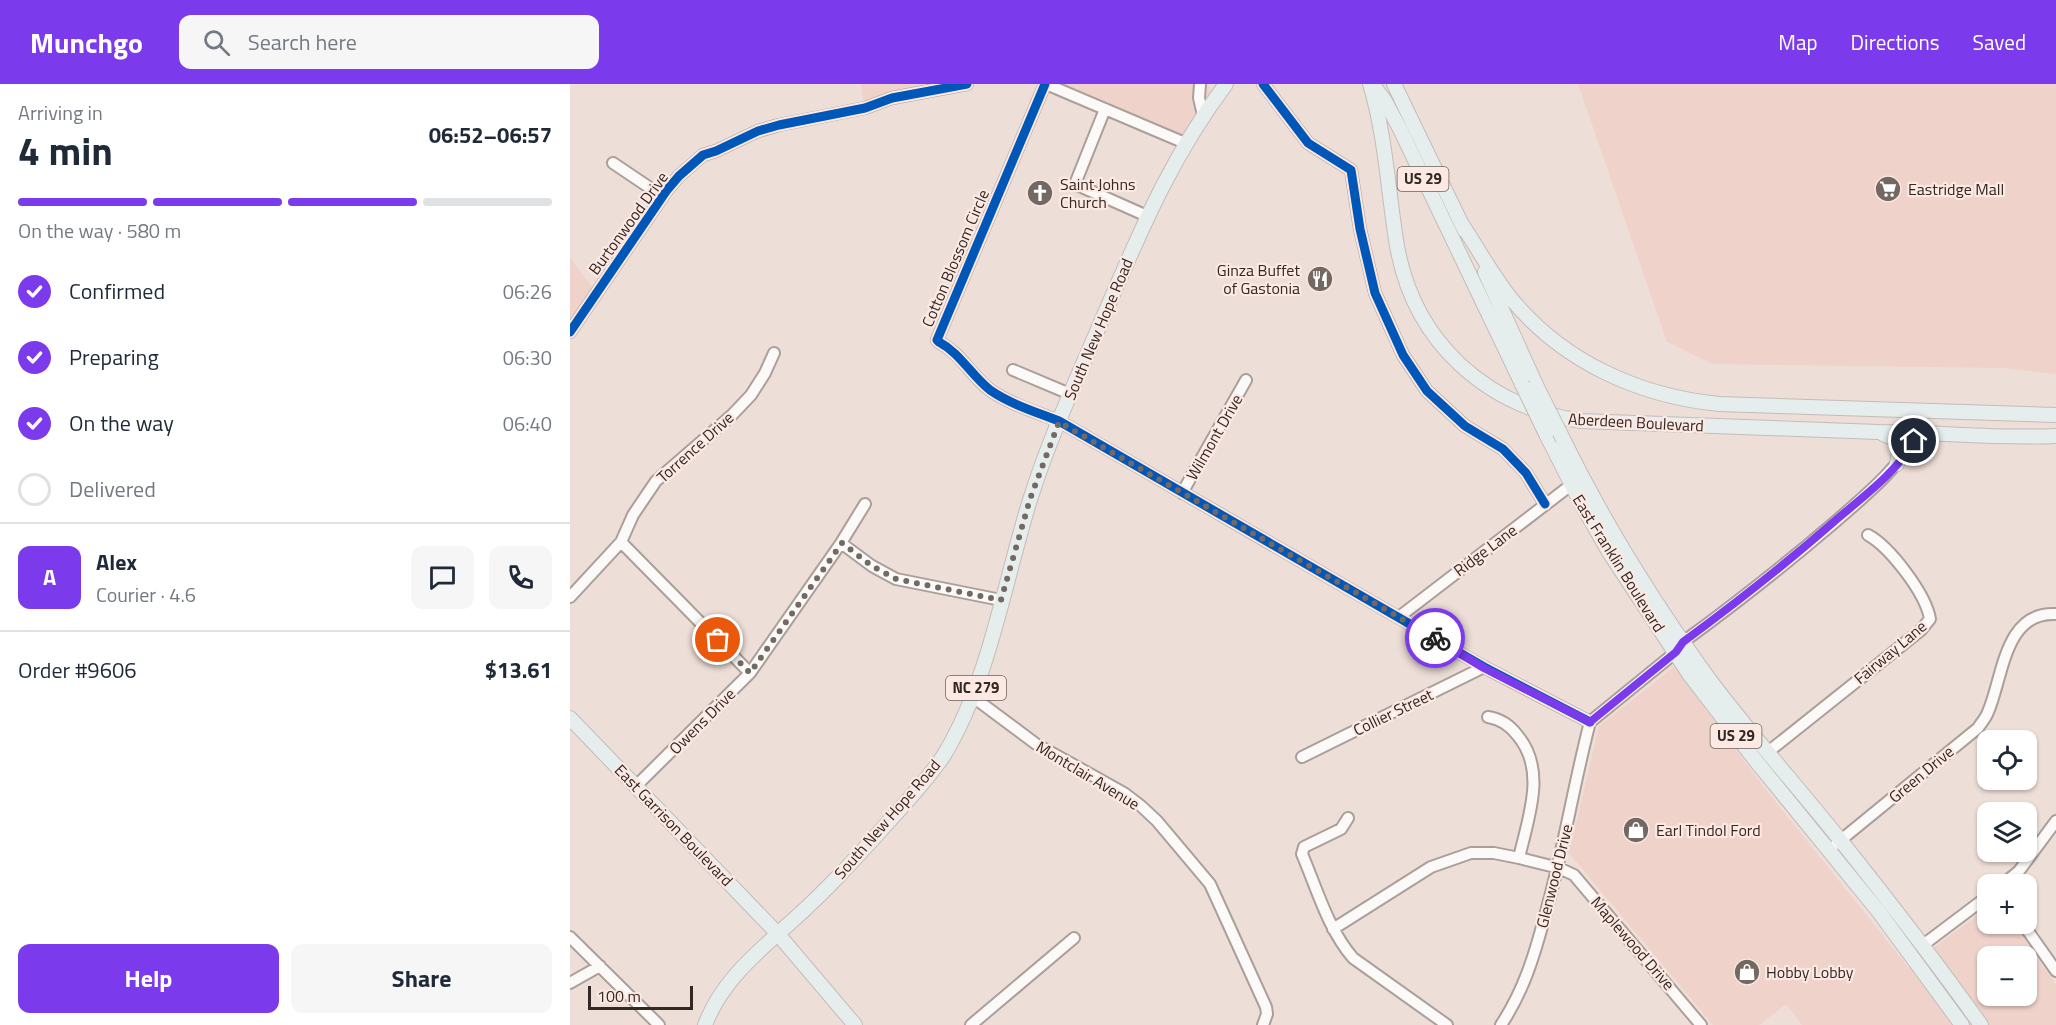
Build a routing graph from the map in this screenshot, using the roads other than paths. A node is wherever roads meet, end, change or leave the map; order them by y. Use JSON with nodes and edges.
{"nodes":[{"id":1,"x":967,"y":84,"type":"edge"},
{"id":2,"x":1046,"y":84,"type":"edge"},
{"id":3,"x":1200,"y":84,"type":"edge"},
{"id":4,"x":1226,"y":84,"type":"edge"},
{"id":5,"x":1263,"y":84,"type":"edge"},
{"id":6,"x":1371,"y":84,"type":"edge"},
{"id":7,"x":1394,"y":84,"type":"edge"},
{"id":8,"x":1105,"y":109,"type":"junction"},
{"id":9,"x":1203,"y":115,"type":"junction"},
{"id":10,"x":1185,"y":143,"type":"junction"},
{"id":11,"x":613,"y":163,"type":"dead end"},
{"id":12,"x":662,"y":196,"type":"junction"},
{"id":13,"x":1147,"y":216,"type":"junction"},
{"id":14,"x":1461,"y":222,"type":"junction"},
{"id":15,"x":570,"y":332,"type":"edge"},
{"id":16,"x":774,"y":352,"type":"dead end"},
{"id":17,"x":1013,"y":370,"type":"dead end"},
{"id":18,"x":1246,"y":380,"type":"dead end"},
{"id":19,"x":1070,"y":394,"type":"junction"},
{"id":20,"x":2056,"y":415,"type":"edge"},
{"id":21,"x":1059,"y":422,"type":"junction"},
{"id":22,"x":1878,"y":432,"type":"junction"},
{"id":23,"x":1919,"y":432,"type":"junction"},
{"id":24,"x":2056,"y":436,"type":"edge"},
{"id":25,"x":1897,"y":464,"type":"junction"},
{"id":26,"x":1571,"y":484,"type":"junction"},
{"id":27,"x":1182,"y":493,"type":"junction"},
{"id":28,"x":865,"y":504,"type":"dead end"},
{"id":29,"x":1545,"y":504,"type":"junction"},
{"id":30,"x":1868,"y":535,"type":"dead end"},
{"id":31,"x":621,"y":542,"type":"junction"},
{"id":32,"x":842,"y":543,"type":"junction"},
{"id":33,"x":570,"y":597,"type":"edge"},
{"id":34,"x":1001,"y":600,"type":"junction"},
{"id":35,"x":2056,"y":614,"type":"edge"},
{"id":36,"x":1399,"y":617,"type":"junction"},
{"id":37,"x":1679,"y":647,"type":"junction"},
{"id":38,"x":1484,"y":668,"type":"junction"},
{"id":39,"x":750,"y":673,"type":"junction"},
{"id":40,"x":973,"y":697,"type":"junction"},
{"id":41,"x":1488,"y":717,"type":"dead end"},
{"id":42,"x":570,"y":718,"type":"edge"},
{"id":43,"x":1590,"y":722,"type":"junction"},
{"id":44,"x":1768,"y":752,"type":"junction"},
{"id":45,"x":1302,"y":757,"type":"dead end"},
{"id":46,"x":636,"y":786,"type":"junction"},
{"id":47,"x":1348,"y":818,"type":"dead end"},
{"id":48,"x":2056,"y":821,"type":"edge"},
{"id":49,"x":1841,"y":841,"type":"junction"},
{"id":50,"x":1828,"y":850,"type":"junction"},
{"id":51,"x":1519,"y":858,"type":"junction"},
{"id":52,"x":1559,"y":868,"type":"junction"},
{"id":53,"x":2015,"y":874,"type":"edge"},
{"id":54,"x":1977,"y":904,"type":"edge"},
{"id":55,"x":1333,"y":928,"type":"junction"},
{"id":56,"x":777,"y":933,"type":"junction"},
{"id":57,"x":2030,"y":934,"type":"edge"},
{"id":58,"x":570,"y":937,"type":"edge"},
{"id":59,"x":1074,"y":938,"type":"dead end"},
{"id":60,"x":1923,"y":945,"type":"junction"},
{"id":61,"x":600,"y":966,"type":"junction"},
{"id":62,"x":2056,"y":971,"type":"edge"},
{"id":63,"x":570,"y":983,"type":"edge"},
{"id":64,"x":659,"y":1025,"type":"edge"},
{"id":65,"x":705,"y":1025,"type":"edge"},
{"id":66,"x":855,"y":1025,"type":"edge"},
{"id":67,"x":971,"y":1025,"type":"edge"},
{"id":68,"x":1263,"y":1025,"type":"edge"},
{"id":69,"x":1447,"y":1025,"type":"edge"},
{"id":70,"x":1502,"y":1025,"type":"edge"},
{"id":71,"x":1701,"y":1025,"type":"edge"},
{"id":72,"x":1962,"y":1025,"type":"edge"},
{"id":73,"x":1982,"y":1025,"type":"edge"}],
"edges":[{"from":1,"to":12,"type":"street","name":"Burtonwood Drive"},
{"from":2,"to":8,"type":"street"},
{"from":2,"to":21,"type":"street","name":"Cotton Blossom Circle"},
{"from":3,"to":9,"type":"street"},
{"from":4,"to":9,"type":"main road","name":"South New Hope Road","number":"NC 279"},
{"from":5,"to":29,"type":"street"},
{"from":6,"to":22,"type":"main road","name":"Aberdeen Boulevard"},
{"from":6,"to":26,"type":"main road","name":"East Franklin Boulevard","number":"US 29","bridge":true},
{"from":7,"to":14,"type":"main road","name":"East Franklin Boulevard","number":"US 29"},
{"from":8,"to":10,"type":"street"},
{"from":8,"to":13,"type":"street"},
{"from":9,"to":10,"type":"main road","name":"South New Hope Road","number":"NC 279"},
{"from":10,"to":13,"type":"main road","name":"South New Hope Road","number":"NC 279"},
{"from":11,"to":12,"type":"street"},
{"from":12,"to":15,"type":"street","name":"Burtonwood Drive"},
{"from":13,"to":19,"type":"main road","name":"South New Hope Road","number":"NC 279"},
{"from":14,"to":20,"type":"main road","name":"Aberdeen Boulevard"},
{"from":14,"to":37,"type":"main road","name":"East Franklin Boulevard","number":"US 29","bridge":true},
{"from":16,"to":31,"type":"street","name":"Torrence Drive"},
{"from":17,"to":19,"type":"street"},
{"from":18,"to":27,"type":"street","name":"Wilmont Drive"},
{"from":19,"to":21,"type":"main road","name":"South New Hope Road","number":"NC 279"},
{"from":21,"to":27,"type":"street"},
{"from":21,"to":34,"type":"main road","name":"South New Hope Road","number":"NC 279"},
{"from":22,"to":23,"type":"main road","name":"Aberdeen Boulevard"},
{"from":22,"to":25,"type":"main road"},
{"from":23,"to":24,"type":"main road","name":"Aberdeen Boulevard"},
{"from":23,"to":25,"type":"street"},
{"from":25,"to":37,"type":"street"},
{"from":26,"to":29,"type":"street","name":"Ridge Lane"},
{"from":26,"to":37,"type":"main road","name":"East Franklin Boulevard","number":"US 29"},
{"from":27,"to":36,"type":"street"},
{"from":28,"to":32,"type":"street","name":"Owens Drive"},
{"from":29,"to":36,"type":"street","name":"Ridge Lane"},
{"from":30,"to":44,"type":"street","name":"Fairway Lane"},
{"from":31,"to":33,"type":"street","name":"Torrence Drive"},
{"from":31,"to":39,"type":"street"},
{"from":32,"to":34,"type":"street"},
{"from":32,"to":39,"type":"street","name":"Owens Drive"},
{"from":34,"to":40,"type":"main road","name":"South New Hope Road","number":"NC 279"},
{"from":35,"to":49,"type":"street","name":"Green Drive"},
{"from":36,"to":38,"type":"street"},
{"from":37,"to":43,"type":"street"},
{"from":37,"to":44,"type":"main road","name":"East Franklin Boulevard","number":"US 29"},
{"from":37,"to":50,"type":"main road","name":"East Franklin Boulevard","number":"US 29"},
{"from":38,"to":43,"type":"street"},
{"from":38,"to":45,"type":"street","name":"Collier Street"},
{"from":39,"to":46,"type":"street","name":"Owens Drive"},
{"from":40,"to":56,"type":"main road","name":"South New Hope Road","number":"NC 279"},
{"from":40,"to":68,"type":"street","name":"Montclair Avenue"},
{"from":41,"to":51,"type":"street"},
{"from":42,"to":46,"type":"main road","name":"East Garrison Boulevard"},
{"from":43,"to":52,"type":"street","name":"Glenwood Drive"},
{"from":44,"to":49,"type":"main road","name":"East Franklin Boulevard","number":"US 29"},
{"from":46,"to":56,"type":"main road","name":"East Garrison Boulevard"},
{"from":47,"to":55,"type":"street"},
{"from":48,"to":53,"type":"street"},
{"from":49,"to":50,"type":"street","name":"Green Drive"},
{"from":49,"to":60,"type":"main road","name":"East Franklin Boulevard","number":"US 29"},
{"from":50,"to":72,"type":"main road","name":"East Franklin Boulevard","number":"US 29"},
{"from":51,"to":52,"type":"street"},
{"from":51,"to":55,"type":"street"},
{"from":52,"to":70,"type":"street","name":"Glenwood Drive"},
{"from":52,"to":71,"type":"street","name":"Maplewood Drive"},
{"from":54,"to":60,"type":"street"},
{"from":55,"to":69,"type":"street"},
{"from":56,"to":65,"type":"main road","name":"South New Hope Road","number":"NC 279"},
{"from":56,"to":66,"type":"main road","name":"East Garrison Boulevard"},
{"from":57,"to":62,"type":"street"},
{"from":58,"to":61,"type":"street"},
{"from":59,"to":67,"type":"street"},
{"from":60,"to":73,"type":"main road","name":"East Franklin Boulevard","number":"US 29"},
{"from":61,"to":63,"type":"street"},
{"from":61,"to":64,"type":"street"}]}
